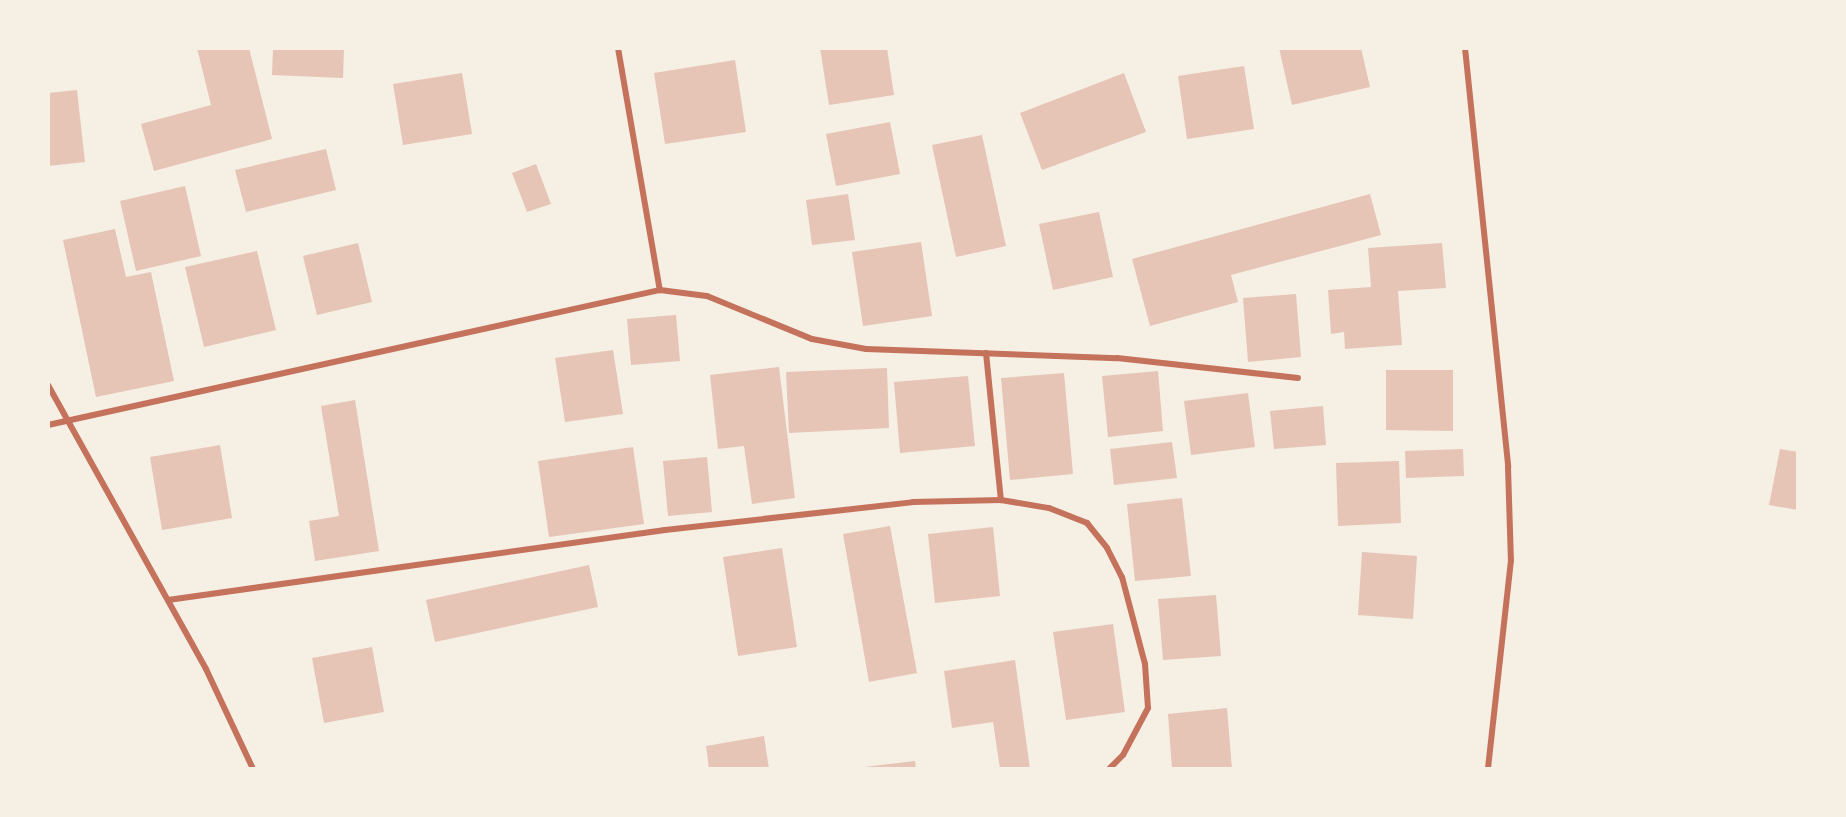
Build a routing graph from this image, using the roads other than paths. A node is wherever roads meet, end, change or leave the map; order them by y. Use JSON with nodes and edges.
{"nodes":[{"id":1,"x":618,"y":48,"type":"edge"},
{"id":2,"x":1465,"y":48,"type":"edge"},
{"id":3,"x":660,"y":290,"type":"junction"},
{"id":4,"x":986,"y":353,"type":"junction"},
{"id":5,"x":1298,"y":378,"type":"dead end"},
{"id":6,"x":48,"y":385,"type":"edge"},
{"id":7,"x":68,"y":421,"type":"junction"},
{"id":8,"x":48,"y":425,"type":"edge"},
{"id":9,"x":1001,"y":500,"type":"junction"},
{"id":10,"x":168,"y":600,"type":"junction"},
{"id":11,"x":253,"y":769,"type":"edge"},
{"id":12,"x":1109,"y":769,"type":"edge"},
{"id":13,"x":1488,"y":769,"type":"edge"}],
"edges":[{"from":1,"to":3,"type":"street"},
{"from":2,"to":13,"type":"street"},
{"from":3,"to":4,"type":"street"},
{"from":3,"to":7,"type":"street"},
{"from":4,"to":5,"type":"street"},
{"from":4,"to":9,"type":"street"},
{"from":6,"to":7,"type":"street"},
{"from":7,"to":8,"type":"street"},
{"from":7,"to":10,"type":"street"},
{"from":9,"to":10,"type":"street"},
{"from":9,"to":12,"type":"street"},
{"from":10,"to":11,"type":"street"}]}
